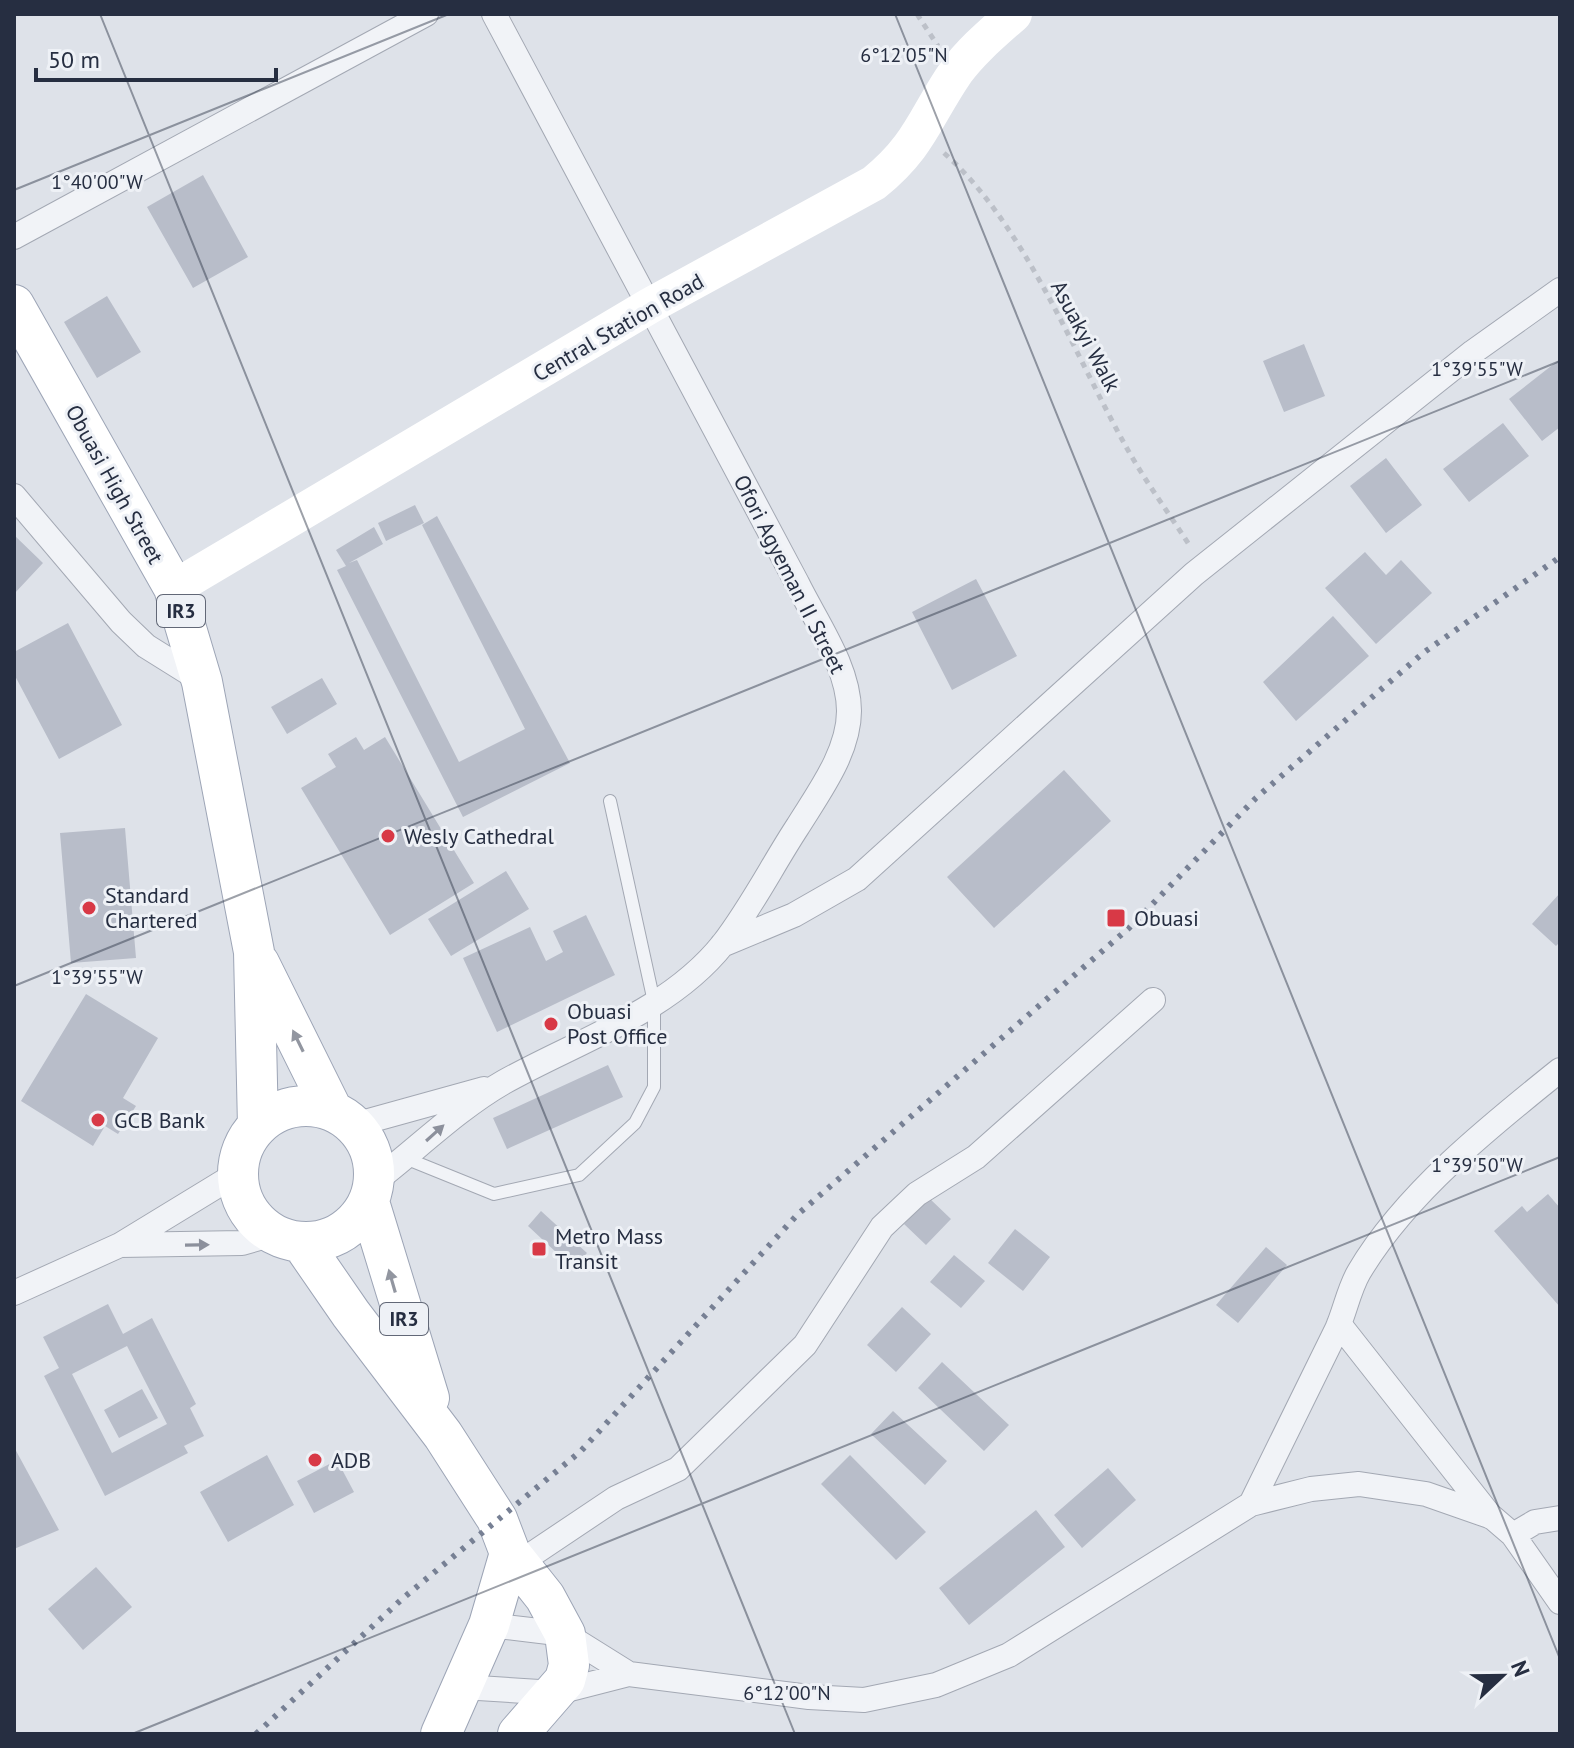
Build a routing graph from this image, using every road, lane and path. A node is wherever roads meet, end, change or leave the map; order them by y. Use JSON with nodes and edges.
{"nodes":[{"id":1,"x":426,"y":14,"type":"edge"},
{"id":2,"x":494,"y":14,"type":"edge"},
{"id":3,"x":1014,"y":14,"type":"edge"},
{"id":4,"x":922,"y":134,"type":"junction"},
{"id":5,"x":14,"y":237,"type":"edge"},
{"id":6,"x":1560,"y":290,"type":"edge"},
{"id":7,"x":14,"y":305,"type":"edge"},
{"id":8,"x":651,"y":305,"type":"junction"},
{"id":9,"x":14,"y":496,"type":"edge"},
{"id":10,"x":1204,"y":567,"type":"junction"},
{"id":11,"x":174,"y":588,"type":"junction"},
{"id":12,"x":202,"y":682,"type":"junction"},
{"id":13,"x":610,"y":801,"type":"dead end"},
{"id":14,"x":722,"y":945,"type":"junction"},
{"id":15,"x":254,"y":952,"type":"junction"},
{"id":16,"x":1153,"y":1000,"type":"dead end"},
{"id":17,"x":654,"y":1002,"type":"junction"},
{"id":18,"x":1560,"y":1070,"type":"edge"},
{"id":19,"x":502,"y":1084,"type":"junction"},
{"id":20,"x":343,"y":1118,"type":"junction"},
{"id":21,"x":258,"y":1126,"type":"junction"},
{"id":22,"x":405,"y":1158,"type":"junction"},
{"id":23,"x":238,"y":1173,"type":"junction"},
{"id":24,"x":372,"y":1192,"type":"junction"},
{"id":25,"x":288,"y":1238,"type":"junction"},
{"id":26,"x":120,"y":1245,"type":"junction"},
{"id":27,"x":14,"y":1293,"type":"edge"},
{"id":28,"x":1339,"y":1324,"type":"junction"},
{"id":29,"x":443,"y":1435,"type":"junction"},
{"id":30,"x":1251,"y":1504,"type":"junction"},
{"id":31,"x":1492,"y":1517,"type":"junction"},
{"id":32,"x":1560,"y":1518,"type":"edge"},
{"id":33,"x":1513,"y":1535,"type":"junction"},
{"id":34,"x":514,"y":1558,"type":"junction"},
{"id":35,"x":1560,"y":1602,"type":"edge"},
{"id":36,"x":489,"y":1625,"type":"junction"},
{"id":37,"x":565,"y":1634,"type":"junction"},
{"id":38,"x":629,"y":1674,"type":"junction"},
{"id":39,"x":462,"y":1687,"type":"junction"},
{"id":40,"x":555,"y":1693,"type":"junction"},
{"id":41,"x":441,"y":1734,"type":"edge"},
{"id":42,"x":518,"y":1734,"type":"edge"}],
"edges":[{"from":1,"to":5,"type":"street"},
{"from":2,"to":8,"type":"street","name":"Ofori Agyeman II Street"},
{"from":3,"to":4,"type":"street","name":"Central Station Road"},
{"from":4,"to":8,"type":"street","name":"Central Station Road"},
{"from":4,"to":10,"type":"path","name":"Asuakyi Walk"},
{"from":6,"to":10,"type":"street"},
{"from":7,"to":11,"type":"main road","name":"Obuasi High Street","number":"IR3"},
{"from":8,"to":11,"type":"street","name":"Central Station Road"},
{"from":8,"to":14,"type":"street","name":"Ofori Agyeman II Street"},
{"from":9,"to":12,"type":"street"},
{"from":10,"to":14,"type":"street"},
{"from":11,"to":12,"type":"main road","name":"Obuasi High Street","number":"IR3"},
{"from":12,"to":15,"type":"main road","name":"Obuasi High Street","number":"IR3"},
{"from":13,"to":17,"type":"lane"},
{"from":14,"to":17,"type":"street","name":"Ofori Agyeman II Street"},
{"from":20,"to":15,"type":"main road","name":"Obuasi High Street","number":"IR3","one_way":true},
{"from":15,"to":21,"type":"main road","name":"Obuasi High Street","number":"IR3"},
{"from":16,"to":34,"type":"street"},
{"from":17,"to":19,"type":"street","name":"Ofori Agyeman II Street"},
{"from":17,"to":22,"type":"lane"},
{"from":18,"to":28,"type":"street"},
{"from":19,"to":20,"type":"street","name":"Ofori Agyeman II Street"},
{"from":22,"to":19,"type":"street","name":"Ofori Agyeman II Street","one_way":true},
{"from":20,"to":21,"type":"main road"},
{"from":20,"to":24,"type":"main road","number":"IR3"},
{"from":21,"to":23,"type":"main road","number":"IR3"},
{"from":22,"to":24,"type":"street","name":"Ofori Agyeman II Street"},
{"from":23,"to":25,"type":"main road","number":"IR3"},
{"from":23,"to":26,"type":"street"},
{"from":24,"to":25,"type":"main road"},
{"from":29,"to":24,"type":"main road","number":"IR3","one_way":true},
{"from":26,"to":25,"type":"street","one_way":true},
{"from":25,"to":29,"type":"main road","number":"IR3"},
{"from":26,"to":27,"type":"street"},
{"from":28,"to":30,"type":"street"},
{"from":28,"to":31,"type":"street"},
{"from":29,"to":34,"type":"main road","number":"IR3"},
{"from":30,"to":31,"type":"street"},
{"from":30,"to":38,"type":"street"},
{"from":31,"to":33,"type":"street"},
{"from":32,"to":33,"type":"street"},
{"from":33,"to":35,"type":"street"},
{"from":34,"to":36,"type":"main road"},
{"from":34,"to":37,"type":"main road","number":"IR3"},
{"from":36,"to":37,"type":"street"},
{"from":36,"to":39,"type":"main road"},
{"from":37,"to":38,"type":"street"},
{"from":37,"to":40,"type":"main road","number":"IR3"},
{"from":38,"to":40,"type":"street"},
{"from":39,"to":40,"type":"street"},
{"from":39,"to":41,"type":"main road"},
{"from":40,"to":42,"type":"main road","number":"IR3"}]}
